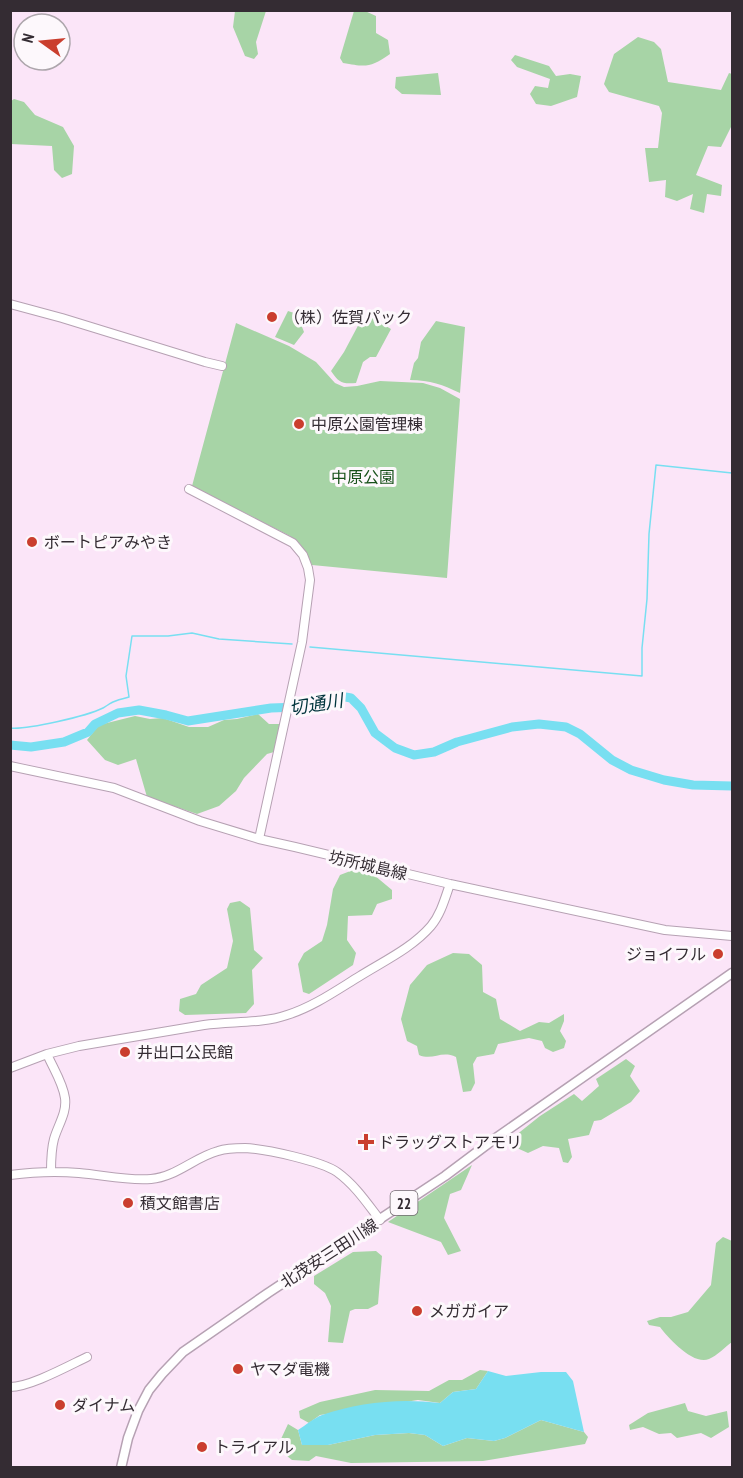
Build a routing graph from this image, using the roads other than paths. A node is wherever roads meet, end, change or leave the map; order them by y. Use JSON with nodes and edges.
{"nodes":[{"id":1,"x":10,"y":304,"type":"edge"},
{"id":2,"x":222,"y":366,"type":"dead end"},
{"id":3,"x":189,"y":489,"type":"dead end"},
{"id":4,"x":10,"y":766,"type":"edge"},
{"id":5,"x":260,"y":839,"type":"junction"},
{"id":6,"x":450,"y":884,"type":"junction"},
{"id":7,"x":732,"y":936,"type":"edge"},
{"id":8,"x":732,"y":973,"type":"edge"},
{"id":9,"x":47,"y":1054,"type":"junction"},
{"id":10,"x":10,"y":1068,"type":"edge"},
{"id":11,"x":51,"y":1172,"type":"junction"},
{"id":12,"x":10,"y":1175,"type":"edge"},
{"id":13,"x":380,"y":1220,"type":"junction"},
{"id":14,"x":87,"y":1357,"type":"dead end"},
{"id":15,"x":10,"y":1387,"type":"edge"},
{"id":16,"x":121,"y":1467,"type":"edge"}],
"edges":[{"from":1,"to":2,"type":"street"},
{"from":3,"to":5,"type":"street"},
{"from":4,"to":5,"type":"street","name":"坊所城島線"},
{"from":5,"to":6,"type":"street","name":"坊所城島線"},
{"from":6,"to":7,"type":"street","name":"坊所城島線"},
{"from":6,"to":9,"type":"street"},
{"from":8,"to":13,"type":"main road","name":"北茂安三田川線","number":"22"},
{"from":9,"to":10,"type":"street"},
{"from":9,"to":11,"type":"street"},
{"from":11,"to":12,"type":"street"},
{"from":11,"to":13,"type":"street"},
{"from":13,"to":16,"type":"main road","name":"北茂安三田川線","number":"22"},
{"from":14,"to":15,"type":"street"}]}
